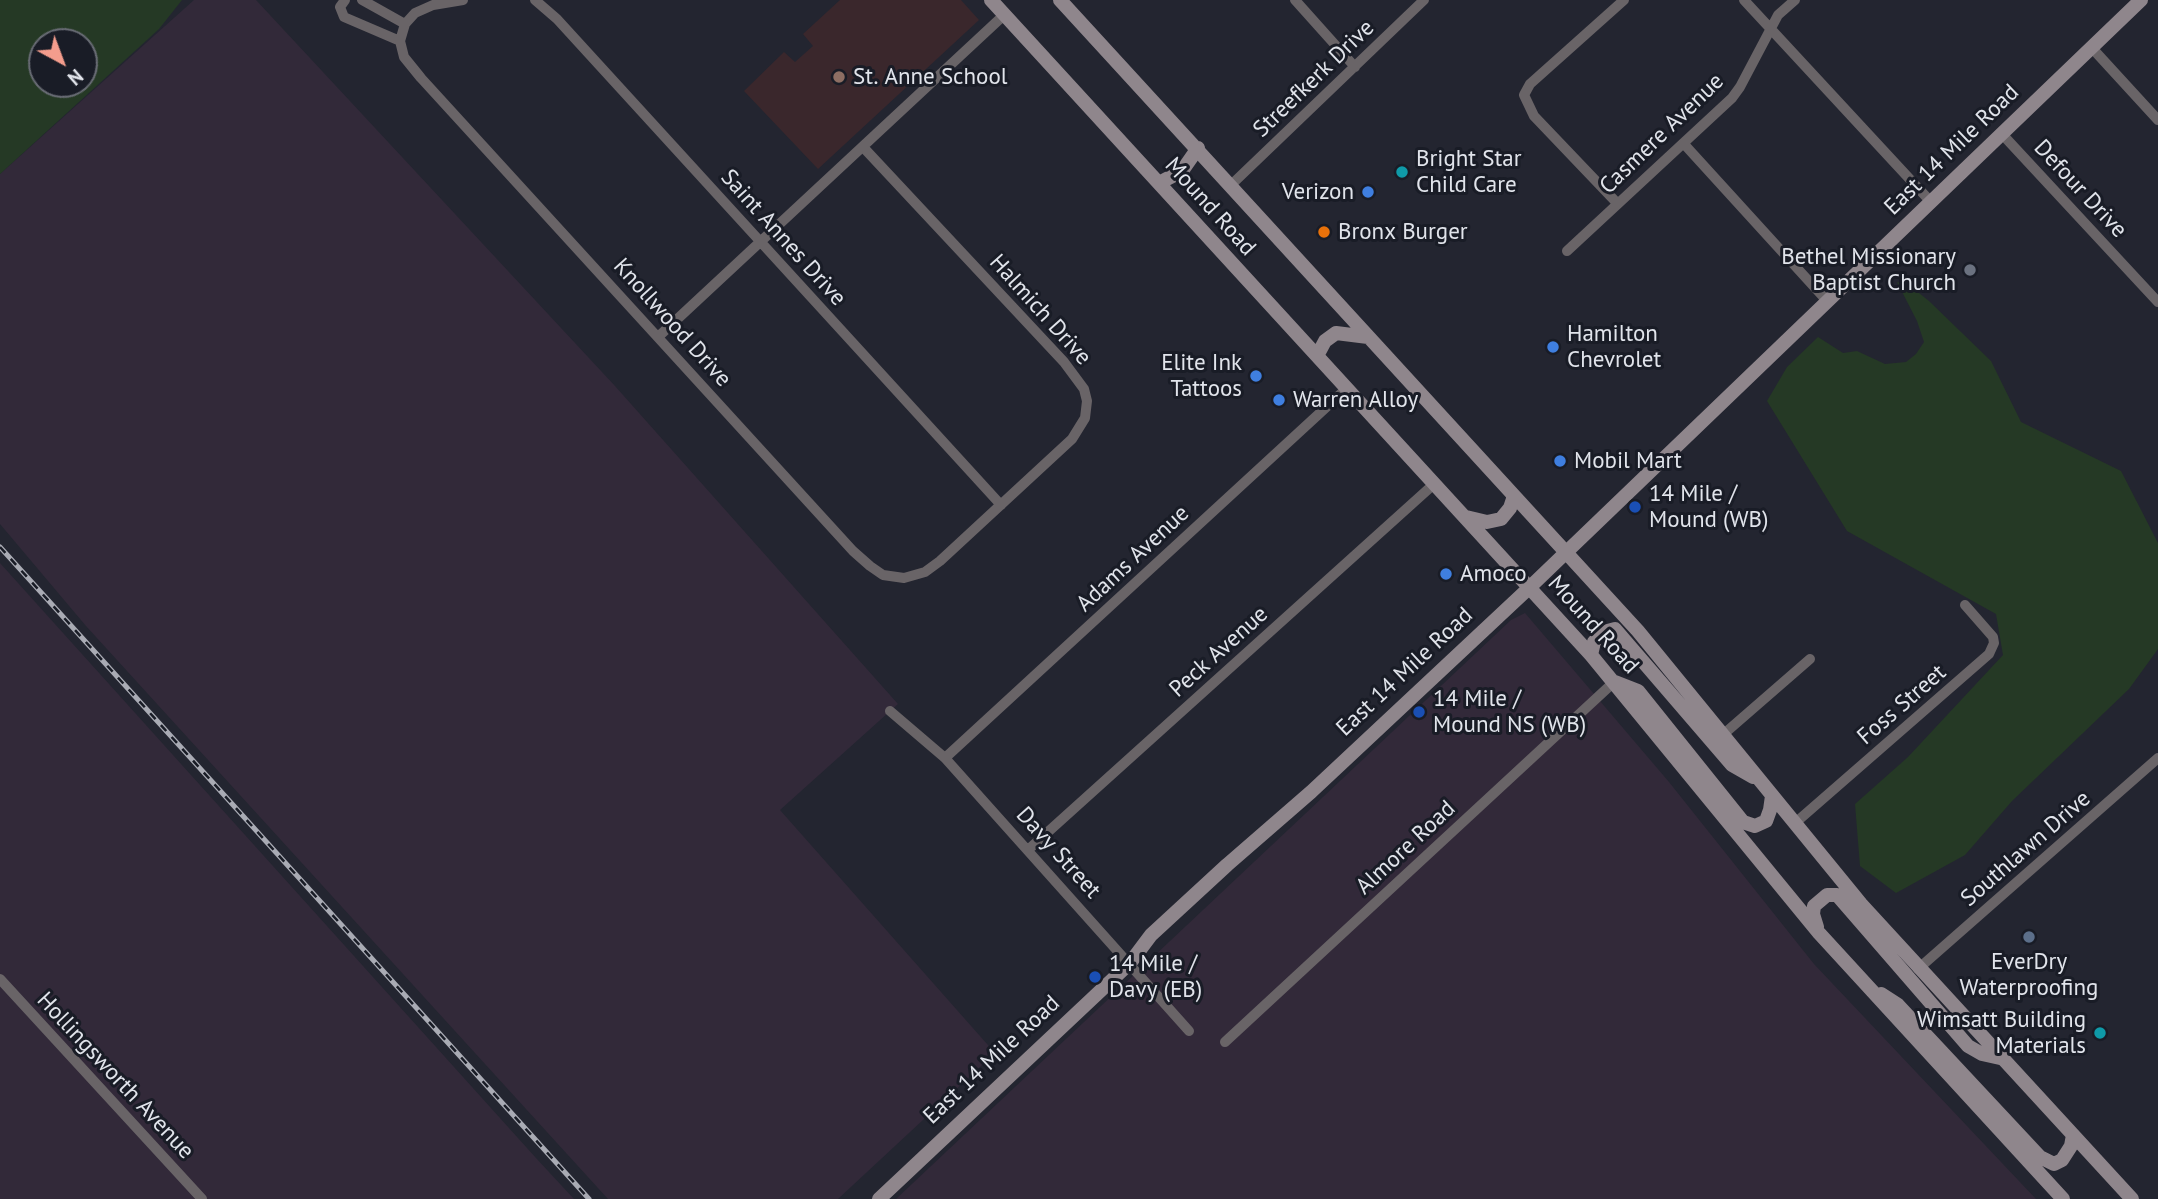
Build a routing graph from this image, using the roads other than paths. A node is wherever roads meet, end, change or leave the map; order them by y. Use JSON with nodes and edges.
{"nodes":[{"id":1,"x":345,"y":0,"type":"edge"},
{"id":2,"x":362,"y":0,"type":"edge"},
{"id":3,"x":463,"y":0,"type":"edge"},
{"id":4,"x":535,"y":0,"type":"edge"},
{"id":5,"x":990,"y":0,"type":"edge"},
{"id":6,"x":1060,"y":0,"type":"edge"},
{"id":7,"x":1295,"y":0,"type":"edge"},
{"id":8,"x":1424,"y":0,"type":"edge"},
{"id":9,"x":1624,"y":0,"type":"edge"},
{"id":10,"x":1744,"y":0,"type":"edge"},
{"id":11,"x":1795,"y":0,"type":"edge"},
{"id":12,"x":2141,"y":0,"type":"edge"},
{"id":13,"x":1004,"y":15,"type":"junction"},
{"id":14,"x":405,"y":24,"type":"junction"},
{"id":15,"x":1771,"y":29,"type":"junction"},
{"id":16,"x":400,"y":41,"type":"junction"},
{"id":17,"x":2092,"y":48,"type":"junction"},
{"id":18,"x":1355,"y":67,"type":"junction"},
{"id":19,"x":2158,"y":120,"type":"edge"},
{"id":20,"x":2002,"y":134,"type":"junction"},
{"id":21,"x":1684,"y":144,"type":"junction"},
{"id":22,"x":863,"y":147,"type":"junction"},
{"id":23,"x":1198,"y":148,"type":"junction"},
{"id":24,"x":1159,"y":183,"type":"junction"},
{"id":25,"x":1230,"y":187,"type":"junction"},
{"id":26,"x":1931,"y":202,"type":"junction"},
{"id":27,"x":1617,"y":203,"type":"junction"},
{"id":28,"x":760,"y":242,"type":"junction"},
{"id":29,"x":1567,"y":251,"type":"dead end"},
{"id":30,"x":1827,"y":302,"type":"junction"},
{"id":31,"x":2158,"y":302,"type":"edge"},
{"id":32,"x":659,"y":337,"type":"junction"},
{"id":33,"x":1368,"y":337,"type":"junction"},
{"id":34,"x":1317,"y":356,"type":"junction"},
{"id":35,"x":1346,"y":389,"type":"junction"},
{"id":36,"x":1434,"y":484,"type":"junction"},
{"id":37,"x":1514,"y":496,"type":"junction"},
{"id":38,"x":1001,"y":505,"type":"junction"},
{"id":39,"x":1464,"y":517,"type":"junction"},
{"id":40,"x":1565,"y":552,"type":"junction"},
{"id":41,"x":1529,"y":587,"type":"junction"},
{"id":42,"x":1965,"y":605,"type":"dead end"},
{"id":43,"x":1591,"y":655,"type":"junction"},
{"id":44,"x":1810,"y":659,"type":"dead end"},
{"id":45,"x":1614,"y":682,"type":"junction"},
{"id":46,"x":890,"y":711,"type":"dead end"},
{"id":47,"x":1719,"y":739,"type":"junction"},
{"id":48,"x":946,"y":758,"type":"junction"},
{"id":49,"x":2158,"y":758,"type":"edge"},
{"id":50,"x":1772,"y":796,"type":"junction"},
{"id":51,"x":1794,"y":824,"type":"junction"},
{"id":52,"x":1029,"y":849,"type":"junction"},
{"id":53,"x":1819,"y":933,"type":"junction"},
{"id":54,"x":1130,"y":963,"type":"junction"},
{"id":55,"x":1918,"y":968,"type":"junction"},
{"id":56,"x":0,"y":979,"type":"edge"},
{"id":57,"x":1865,"y":984,"type":"junction"},
{"id":58,"x":1189,"y":1031,"type":"dead end"},
{"id":59,"x":1225,"y":1042,"type":"dead end"},
{"id":60,"x":2002,"y":1059,"type":"junction"},
{"id":61,"x":2073,"y":1135,"type":"junction"},
{"id":62,"x":202,"y":1199,"type":"edge"},
{"id":63,"x":878,"y":1199,"type":"edge"},
{"id":64,"x":2063,"y":1199,"type":"edge"},
{"id":65,"x":2132,"y":1199,"type":"edge"}],
"edges":[{"from":1,"to":16,"type":"street"},
{"from":2,"to":14,"type":"street"},
{"from":3,"to":14,"type":"street"},
{"from":4,"to":28,"type":"street","name":"Saint Annes Drive"},
{"from":5,"to":13,"type":"main road","name":"Mound Road"},
{"from":6,"to":23,"type":"main road","name":"Mound Road"},
{"from":7,"to":18,"type":"street"},
{"from":8,"to":18,"type":"street","name":"Streefkerk Drive"},
{"from":9,"to":27,"type":"street"},
{"from":10,"to":15,"type":"street"},
{"from":11,"to":15,"type":"street","name":"Casmere Avenue"},
{"from":12,"to":17,"type":"main road","name":"East 14 Mile Road"},
{"from":13,"to":22,"type":"street"},
{"from":13,"to":24,"type":"main road","name":"Mound Road"},
{"from":14,"to":16,"type":"street"},
{"from":15,"to":21,"type":"street","name":"Casmere Avenue"},
{"from":15,"to":26,"type":"street"},
{"from":16,"to":32,"type":"street","name":"Knollwood Drive"},
{"from":17,"to":19,"type":"street"},
{"from":17,"to":20,"type":"main road","name":"East 14 Mile Road"},
{"from":18,"to":25,"type":"street","name":"Streefkerk Drive"},
{"from":20,"to":26,"type":"main road","name":"East 14 Mile Road"},
{"from":20,"to":31,"type":"street","name":"Defour Drive"},
{"from":21,"to":27,"type":"street","name":"Casmere Avenue"},
{"from":21,"to":30,"type":"street"},
{"from":22,"to":28,"type":"street"},
{"from":22,"to":38,"type":"street","name":"Halmich Drive"},
{"from":23,"to":24,"type":"main road"},
{"from":23,"to":25,"type":"main road","name":"Mound Road"},
{"from":24,"to":34,"type":"main road","name":"Mound Road"},
{"from":25,"to":33,"type":"main road","name":"Mound Road"},
{"from":26,"to":30,"type":"main road","name":"East 14 Mile Road"},
{"from":27,"to":29,"type":"street","name":"Casmere Avenue"},
{"from":28,"to":32,"type":"street"},
{"from":28,"to":38,"type":"street","name":"Saint Annes Drive"},
{"from":30,"to":40,"type":"main road","name":"East 14 Mile Road"},
{"from":32,"to":38,"type":"street","name":"Knollwood Drive"},
{"from":33,"to":34,"type":"main road"},
{"from":33,"to":37,"type":"main road","name":"Mound Road"},
{"from":34,"to":35,"type":"main road","name":"Mound Road"},
{"from":35,"to":36,"type":"main road","name":"Mound Road"},
{"from":35,"to":48,"type":"street","name":"Adams Avenue"},
{"from":36,"to":39,"type":"main road","name":"Mound Road"},
{"from":36,"to":52,"type":"street","name":"Peck Avenue"},
{"from":37,"to":39,"type":"main road"},
{"from":37,"to":40,"type":"main road","name":"Mound Road"},
{"from":39,"to":41,"type":"main road","name":"Mound Road"},
{"from":40,"to":41,"type":"main road","name":"East 14 Mile Road"},
{"from":40,"to":47,"type":"main road","name":"Mound Road"},
{"from":41,"to":43,"type":"main road","name":"Mound Road"},
{"from":41,"to":54,"type":"main road","name":"East 14 Mile Road"},
{"from":42,"to":51,"type":"street","name":"Foss Street"},
{"from":43,"to":45,"type":"main road","name":"Mound Road"},
{"from":43,"to":47,"type":"main road"},
{"from":44,"to":47,"type":"street"},
{"from":45,"to":50,"type":"main road"},
{"from":45,"to":53,"type":"main road","name":"Mound Road"},
{"from":45,"to":59,"type":"street","name":"Almore Road"},
{"from":46,"to":48,"type":"street","name":"Davy Street"},
{"from":47,"to":50,"type":"main road","name":"Mound Road"},
{"from":48,"to":52,"type":"street","name":"Davy Street"},
{"from":49,"to":55,"type":"street","name":"Southlawn Drive"},
{"from":50,"to":51,"type":"main road","name":"Mound Road"},
{"from":51,"to":55,"type":"main road","name":"Mound Road"},
{"from":52,"to":54,"type":"street","name":"Davy Street"},
{"from":53,"to":57,"type":"main road","name":"Mound Road"},
{"from":53,"to":60,"type":"main road"},
{"from":54,"to":58,"type":"street","name":"Davy Street"},
{"from":54,"to":63,"type":"main road","name":"East 14 Mile Road"},
{"from":55,"to":60,"type":"main road","name":"Mound Road"},
{"from":56,"to":62,"type":"street","name":"Hollingsworth Avenue"},
{"from":57,"to":61,"type":"main road"},
{"from":57,"to":64,"type":"main road","name":"Mound Road"},
{"from":60,"to":61,"type":"main road","name":"Mound Road"},
{"from":61,"to":65,"type":"main road","name":"Mound Road"}]}
